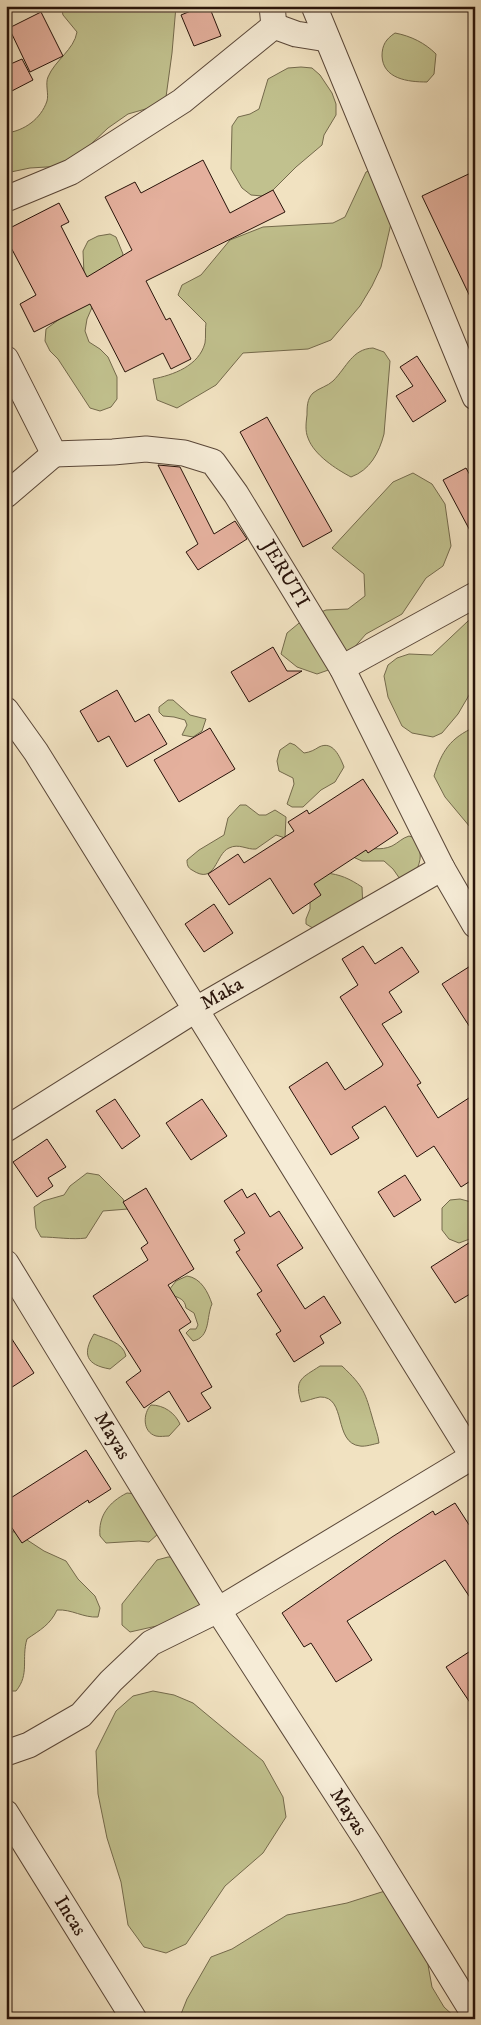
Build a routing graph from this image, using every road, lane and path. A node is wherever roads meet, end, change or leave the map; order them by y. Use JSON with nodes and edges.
{"nodes":[{"id":1,"x":314,"y":6,"type":"edge"},
{"id":2,"x":273,"y":16,"type":"edge"},
{"id":3,"x":327,"y":38,"type":"junction"},
{"id":4,"x":6,"y":199,"type":"edge"},
{"id":5,"x":6,"y":359,"type":"edge"},
{"id":6,"x":475,"y":396,"type":"edge"},
{"id":7,"x":54,"y":454,"type":"junction"},
{"id":8,"x":6,"y":496,"type":"edge"},
{"id":9,"x":475,"y":595,"type":"edge"},
{"id":10,"x":342,"y":668,"type":"junction"},
{"id":11,"x":6,"y":710,"type":"edge"},
{"id":12,"x":442,"y":868,"type":"junction"},
{"id":13,"x":475,"y":925,"type":"edge"},
{"id":14,"x":195,"y":1010,"type":"junction"},
{"id":15,"x":6,"y":1129,"type":"edge"},
{"id":16,"x":6,"y":1263,"type":"edge"},
{"id":17,"x":474,"y":1457,"type":"edge"},
{"id":18,"x":218,"y":1610,"type":"junction"},
{"id":19,"x":6,"y":1752,"type":"edge"},
{"id":20,"x":6,"y":1813,"type":"edge"},
{"id":21,"x":475,"y":2016,"type":"edge"},
{"id":22,"x":134,"y":2019,"type":"edge"}],
"edges":[{"from":1,"to":3,"type":"street"},
{"from":2,"to":3,"type":"street"},
{"from":2,"to":4,"type":"street"},
{"from":3,"to":6,"type":"street"},
{"from":5,"to":7,"type":"street"},
{"from":7,"to":8,"type":"street"},
{"from":7,"to":10,"type":"street","name":"JERUTI"},
{"from":9,"to":10,"type":"street"},
{"from":10,"to":12,"type":"street","name":"JERUTI"},
{"from":11,"to":14,"type":"street"},
{"from":12,"to":13,"type":"street","name":"JERUTI"},
{"from":12,"to":14,"type":"street","name":"Maka"},
{"from":14,"to":15,"type":"street","name":"Maka"},
{"from":14,"to":17,"type":"street"},
{"from":16,"to":18,"type":"street","name":"Mayas"},
{"from":17,"to":18,"type":"street"},
{"from":18,"to":19,"type":"street"},
{"from":18,"to":21,"type":"street","name":"Mayas"},
{"from":20,"to":22,"type":"street","name":"Incas"}]}
